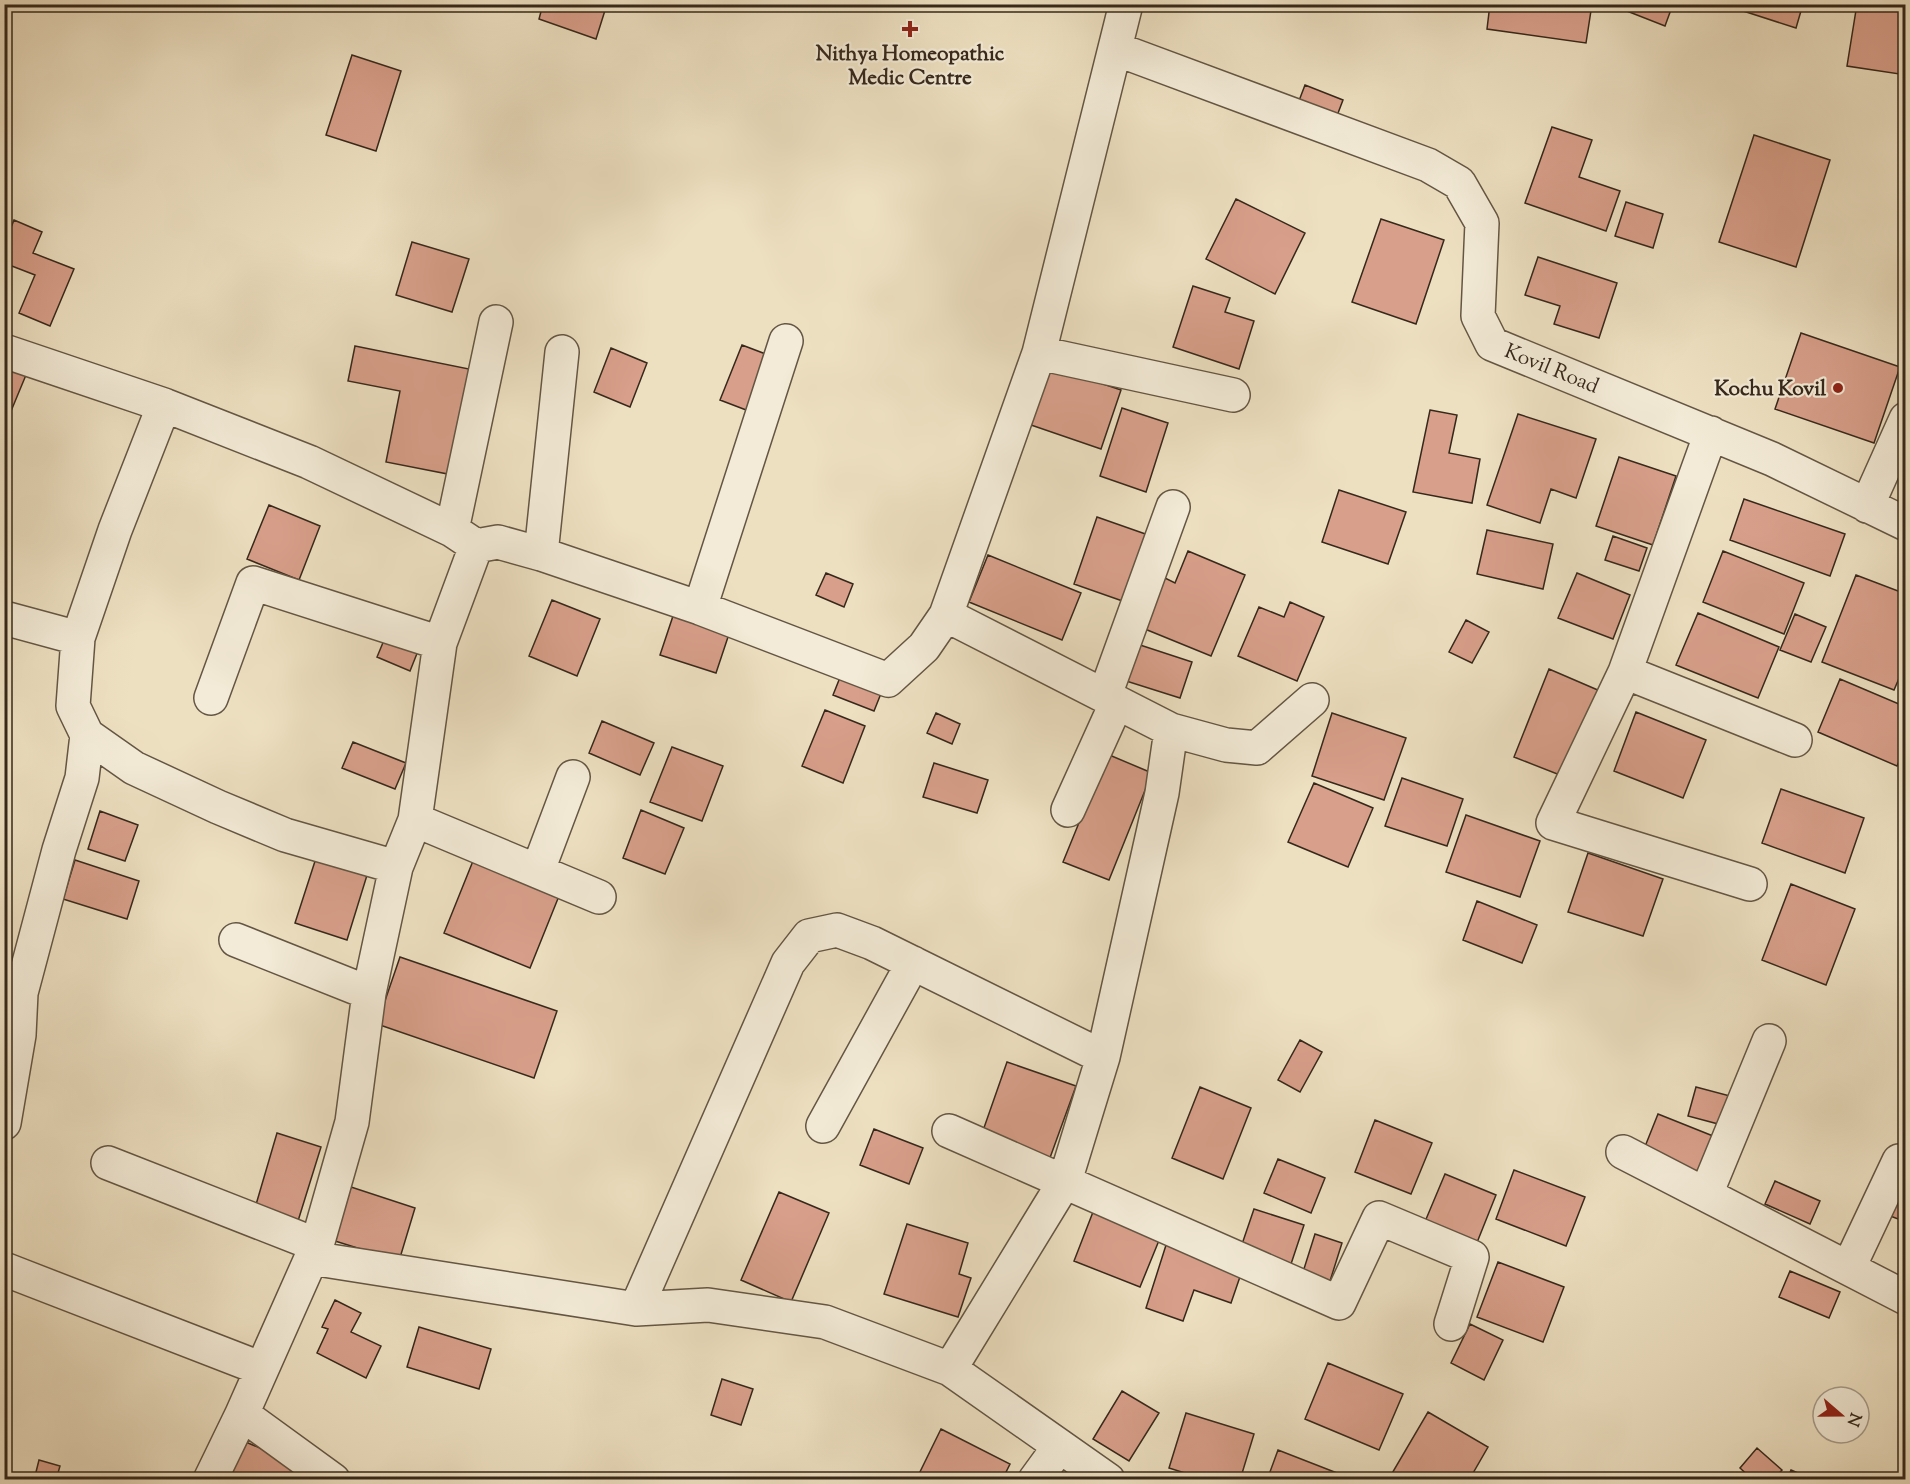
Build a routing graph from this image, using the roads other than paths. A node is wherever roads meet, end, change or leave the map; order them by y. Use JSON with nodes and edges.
{"nodes":[{"id":1,"x":1126,"y":4,"type":"edge"},
{"id":2,"x":1116,"y":49,"type":"junction"},
{"id":3,"x":496,"y":322,"type":"dead end"},
{"id":4,"x":786,"y":341,"type":"dead end"},
{"id":5,"x":4,"y":351,"type":"edge"},
{"id":6,"x":562,"y":352,"type":"dead end"},
{"id":7,"x":1040,"y":353,"type":"junction"},
{"id":8,"x":1233,"y":395,"type":"dead end"},
{"id":9,"x":164,"y":405,"type":"junction"},
{"id":10,"x":1905,"y":419,"type":"edge"},
{"id":11,"x":1711,"y":433,"type":"junction"},
{"id":12,"x":1867,"y":506,"type":"junction"},
{"id":13,"x":1173,"y":507,"type":"dead end"},
{"id":14,"x":1905,"y":524,"type":"edge"},
{"id":15,"x":464,"y":538,"type":"junction"},
{"id":16,"x":541,"y":554,"type":"junction"},
{"id":17,"x":700,"y":608,"type":"junction"},
{"id":18,"x":946,"y":615,"type":"junction"},
{"id":19,"x":4,"y":618,"type":"edge"},
{"id":20,"x":78,"y":638,"type":"junction"},
{"id":21,"x":440,"y":643,"type":"junction"},
{"id":22,"x":1625,"y":672,"type":"junction"},
{"id":23,"x":211,"y":699,"type":"dead end"},
{"id":24,"x":1111,"y":699,"type":"junction"},
{"id":25,"x":1312,"y":700,"type":"dead end"},
{"id":26,"x":1171,"y":730,"type":"junction"},
{"id":27,"x":87,"y":735,"type":"junction"},
{"id":28,"x":1795,"y":740,"type":"dead end"},
{"id":29,"x":573,"y":777,"type":"dead end"},
{"id":30,"x":1068,"y":810,"type":"dead end"},
{"id":31,"x":415,"y":820,"type":"junction"},
{"id":32,"x":396,"y":867,"type":"junction"},
{"id":33,"x":538,"y":870,"type":"junction"},
{"id":34,"x":1750,"y":884,"type":"dead end"},
{"id":35,"x":599,"y":897,"type":"dead end"},
{"id":36,"x":236,"y":940,"type":"dead end"},
{"id":37,"x":913,"y":963,"type":"junction"},
{"id":38,"x":13,"y":991,"type":"edge"},
{"id":39,"x":369,"y":993,"type":"junction"},
{"id":40,"x":1769,"y":1041,"type":"dead end"},
{"id":41,"x":1103,"y":1058,"type":"junction"},
{"id":42,"x":4,"y":1123,"type":"edge"},
{"id":43,"x":823,"y":1126,"type":"dead end"},
{"id":44,"x":949,"y":1131,"type":"dead end"},
{"id":45,"x":1623,"y":1152,"type":"dead end"},
{"id":46,"x":1899,"y":1161,"type":"dead end"},
{"id":47,"x":108,"y":1163,"type":"dead end"},
{"id":48,"x":1065,"y":1181,"type":"junction"},
{"id":49,"x":1706,"y":1194,"type":"junction"},
{"id":50,"x":314,"y":1252,"type":"junction"},
{"id":51,"x":1850,"y":1267,"type":"junction"},
{"id":52,"x":4,"y":1269,"type":"edge"},
{"id":53,"x":1905,"y":1298,"type":"edge"},
{"id":54,"x":636,"y":1309,"type":"junction"},
{"id":55,"x":1450,"y":1324,"type":"dead end"},
{"id":56,"x":262,"y":1369,"type":"junction"},
{"id":57,"x":950,"y":1369,"type":"junction"},
{"id":58,"x":242,"y":1414,"type":"junction"},
{"id":59,"x":1059,"y":1447,"type":"junction"},
{"id":60,"x":210,"y":1479,"type":"edge"},
{"id":61,"x":333,"y":1479,"type":"edge"},
{"id":62,"x":1035,"y":1479,"type":"edge"},
{"id":63,"x":1108,"y":1479,"type":"edge"}],
"edges":[{"from":1,"to":2,"type":"street"},
{"from":2,"to":7,"type":"street"},
{"from":2,"to":11,"type":"street","name":"Kovil Road"},
{"from":3,"to":15,"type":"street"},
{"from":4,"to":17,"type":"street"},
{"from":5,"to":9,"type":"street"},
{"from":6,"to":16,"type":"street"},
{"from":7,"to":8,"type":"street"},
{"from":7,"to":18,"type":"street"},
{"from":9,"to":15,"type":"street"},
{"from":9,"to":20,"type":"street"},
{"from":10,"to":12,"type":"street"},
{"from":11,"to":12,"type":"street","name":"Kovil Road"},
{"from":11,"to":22,"type":"street"},
{"from":12,"to":14,"type":"street","name":"Kovil Road"},
{"from":13,"to":24,"type":"street"},
{"from":15,"to":16,"type":"street"},
{"from":15,"to":21,"type":"street"},
{"from":16,"to":17,"type":"street"},
{"from":17,"to":18,"type":"street"},
{"from":18,"to":24,"type":"street"},
{"from":19,"to":20,"type":"street"},
{"from":20,"to":27,"type":"street"},
{"from":21,"to":23,"type":"street"},
{"from":21,"to":31,"type":"street"},
{"from":22,"to":28,"type":"street"},
{"from":22,"to":34,"type":"street"},
{"from":24,"to":26,"type":"street"},
{"from":24,"to":30,"type":"street"},
{"from":25,"to":26,"type":"street"},
{"from":26,"to":41,"type":"street"},
{"from":27,"to":32,"type":"street"},
{"from":27,"to":38,"type":"street"},
{"from":29,"to":33,"type":"street"},
{"from":31,"to":32,"type":"street"},
{"from":31,"to":33,"type":"street"},
{"from":32,"to":39,"type":"street"},
{"from":33,"to":35,"type":"street"},
{"from":36,"to":39,"type":"street"},
{"from":37,"to":41,"type":"street"},
{"from":37,"to":43,"type":"street"},
{"from":37,"to":54,"type":"street"},
{"from":38,"to":42,"type":"street"},
{"from":39,"to":50,"type":"street"},
{"from":40,"to":49,"type":"street"},
{"from":41,"to":48,"type":"street"},
{"from":44,"to":48,"type":"street"},
{"from":45,"to":49,"type":"street"},
{"from":46,"to":51,"type":"street"},
{"from":47,"to":50,"type":"street"},
{"from":48,"to":55,"type":"street"},
{"from":48,"to":57,"type":"street"},
{"from":49,"to":51,"type":"street"},
{"from":50,"to":54,"type":"street"},
{"from":50,"to":56,"type":"street"},
{"from":51,"to":53,"type":"street"},
{"from":52,"to":56,"type":"street"},
{"from":54,"to":57,"type":"street"},
{"from":56,"to":58,"type":"street"},
{"from":57,"to":59,"type":"street"},
{"from":58,"to":60,"type":"street"},
{"from":58,"to":61,"type":"street"},
{"from":59,"to":62,"type":"street"},
{"from":59,"to":63,"type":"street"}]}
